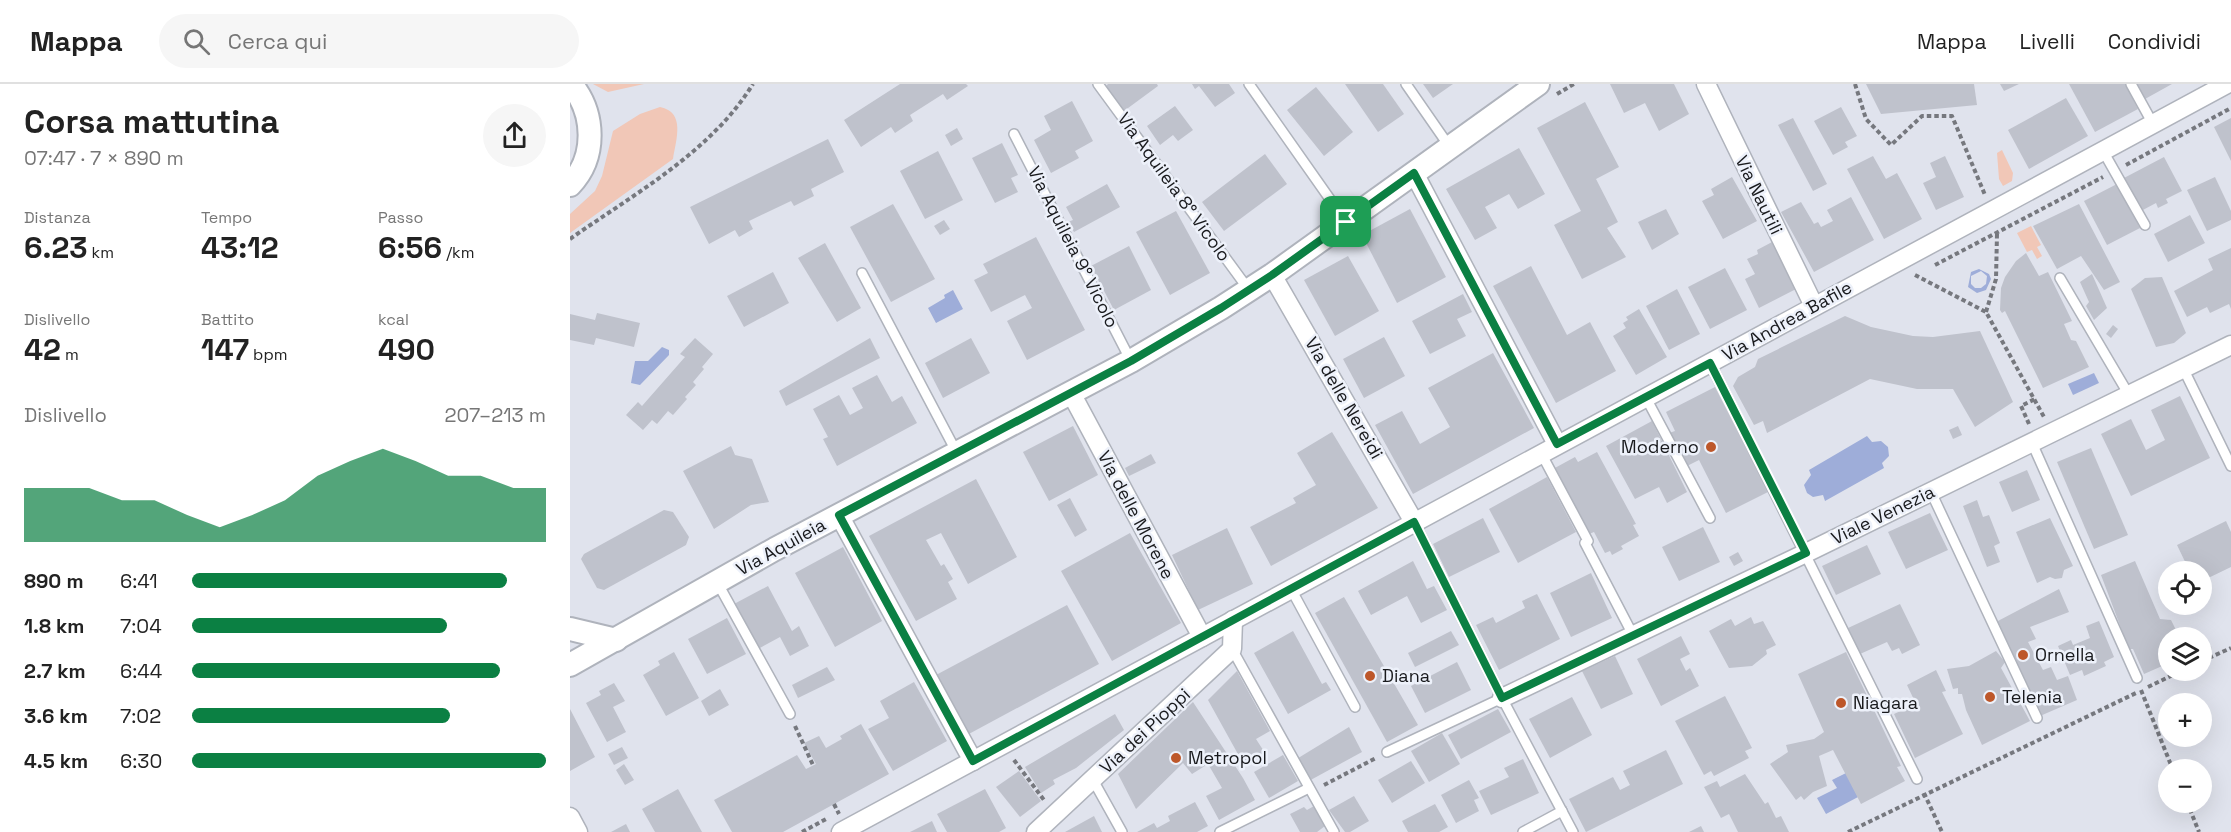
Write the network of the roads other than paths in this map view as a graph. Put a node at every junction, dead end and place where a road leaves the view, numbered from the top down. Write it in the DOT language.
graph roads {
  1 [pos="571,84"];
  2 [pos="1098,84"];
  3 [pos="1249,84"];
  4 [pos="1406,84"];
  5 [pos="1538,84"];
  6 [pos="1706,84"];
  7 [pos="2131,84"];
  8 [pos="2227,84"];
  9 [pos="2152,124"];
  10 [pos="1014,134"];
  11 [pos="1450,147"];
  12 [pos="2103,151"];
  13 [pos="1414,173"];
  14 [pos="570,185"];
  15 [pos="1346,222"];
  16 [pos="2145,225"];
  17 [pos="862,273"];
  18 [pos="1272,275"];
  19 [pos="2060,278"];
  20 [pos="1248,290"];
  21 [pos="1814,306"];
  22 [pos="2231,345"];
  23 [pos="1131,361"];
  24 [pos="1710,363"];
  25 [pos="2183,368"];
  26 [pos="1071,393"];
  27 [pos="2129,395"];
  28 [pos="1646,396"];
  29 [pos="2034,442"];
  30 [pos="1549,448"];
  31 [pos="957,453"];
  32 [pos="2231,466"];
  33 [pos="1931,492"];
  34 [pos="839,515"];
  35 [pos="1710,518"];
  36 [pos="1414,522"];
  37 [pos="1806,553"];
  38 [pos="717,582"];
  39 [pos="1290,589"];
  40 [pos="1233,620"];
  41 [pos="570,629"];
  42 [pos="1633,634"];
  43 [pos="1203,637"];
  44 [pos="616,640"];
  45 [pos="1232,649"];
  46 [pos="570,665"];
  47 [pos="2136,678"];
  48 [pos="1502,698"];
  49 [pos="1355,707"];
  50 [pos="790,714"];
  51 [pos="2037,718"];
  52 [pos="1387,752"];
  53 [pos="973,761"];
  54 [pos="1917,779"];
  55 [pos="1093,780"];
  56 [pos="1310,790"];
  57 [pos="1562,811"];
  58 [pos="570,817"];
  59 [pos="578,832"];
  60 [pos="841,832"];
  61 [pos="1036,832"];
  62 [pos="1122,832"];
  63 [pos="1220,832"];
  64 [pos="1334,832"];
  65 [pos="1524,832"];
  66 [pos="1573,832"];
  1 -- 14 [label="street"];
  2 -- 20 [label="lane, Via Aquileia 8° Vicolo"];
  3 -- 15 [label="lane"];
  4 -- 11 [label="lane"];
  5 -- 11 [label="street, Via Aquileia"];
  6 -- 21 [label="street, Via Nautili"];
  7 -- 9 [label="lane"];
  8 -- 9 [label="street, Via Andrea Bafile"];
  9 -- 12 [label="street, Via Andrea Bafile"];
  10 -- 23 [label="lane, Via Aquileia 9° Vicolo"];
  11 -- 13 [label="street, Via Aquileia"];
  12 -- 16 [label="lane"];
  12 -- 21 [label="street, Via Andrea Bafile"];
  13 -- 15 [label="street, Via Aquileia"];
  13 -- 30 [label="street"];
  15 -- 18 [label="street, Via Aquileia"];
  17 -- 31 [label="lane"];
  18 -- 20 [label="street, Via Aquileia"];
  18 -- 36 [label="street, Via delle Nereidi"];
  19 -- 27 [label="lane"];
  20 -- 23 [label="street, Via Aquileia"];
  21 -- 24 [label="street, Via Andrea Bafile"];
  22 -- 25 [label="street, Viale Venezia"];
  23 -- 26 [label="street, Via Aquileia"];
  24 -- 28 [label="street, Via Andrea Bafile"];
  24 -- 37 [label="lane"];
  25 -- 27 [label="street, Viale Venezia"];
  25 -- 32 [label="lane"];
  26 -- 31 [label="street, Via Aquileia"];
  26 -- 43 [label="street, Via delle Morene"];
  27 -- 29 [label="street, Viale Venezia"];
  28 -- 30 [label="street, Via Andrea Bafile"];
  28 -- 35 [label="lane"];
  29 -- 33 [label="street, Viale Venezia"];
  29 -- 47 [label="lane"];
  30 -- 36 [label="street, Via Andrea Bafile"];
  30 -- 42 [label="lane"];
  31 -- 34 [label="street, Via Aquileia"];
  33 -- 37 [label="street, Viale Venezia"];
  33 -- 51 [label="lane"];
  34 -- 38 [label="street, Via Aquileia"];
  34 -- 53 [label="street"];
  36 -- 39 [label="street, Via Andrea Bafile"];
  36 -- 48 [label="lane"];
  37 -- 42 [label="street, Viale Venezia"];
  37 -- 54 [label="lane"];
  38 -- 44 [label="street, Via Aquileia"];
  38 -- 50 [label="lane"];
  39 -- 40 [label="street, Via Andrea Bafile"];
  39 -- 49 [label="lane"];
  40 -- 43 [label="street, Via Andrea Bafile"];
  40 -- 45 [label="street"];
  41 -- 44 [label="street"];
  42 -- 48 [label="street, Viale Venezia"];
  43 -- 53 [label="street, Via Andrea Bafile"];
  44 -- 46 [label="street, Via Aquileia"];
  45 -- 55 [label="street, Via dei Pioppi"];
  45 -- 56 [label="lane"];
  48 -- 52 [label="lane"];
  48 -- 57 [label="lane"];
  53 -- 60 [label="street, Via Andrea Bafile"];
  55 -- 61 [label="street, Via dei Pioppi"];
  55 -- 62 [label="lane"];
  56 -- 63 [label="lane"];
  56 -- 64 [label="lane"];
  57 -- 65 [label="lane"];
  57 -- 66 [label="lane"];
  58 -- 59 [label="street"];
}
